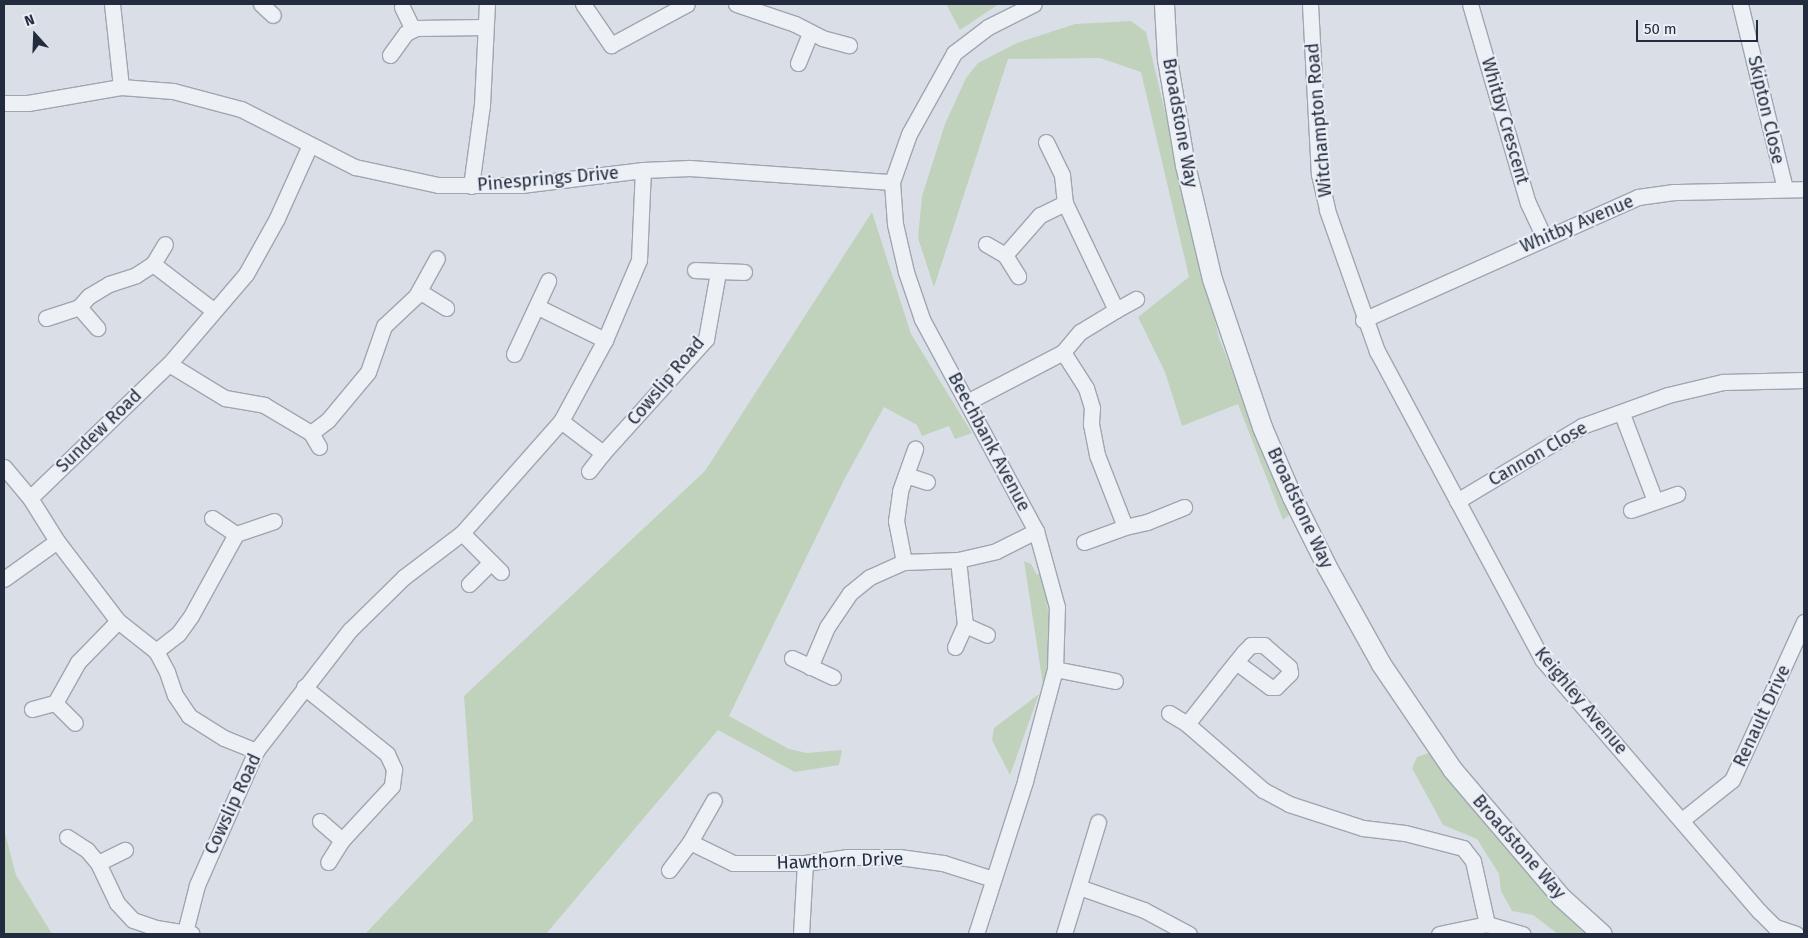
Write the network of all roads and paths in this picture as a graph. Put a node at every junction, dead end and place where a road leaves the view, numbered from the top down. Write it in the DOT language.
graph roads {
  1 [pos="112,4"];
  2 [pos="261,4"];
  3 [pos="487,4"];
  4 [pos="583,4"];
  5 [pos="687,4"];
  6 [pos="736,4"];
  7 [pos="1034,4"];
  8 [pos="1164,4"];
  9 [pos="1310,4"];
  10 [pos="1470,4"];
  11 [pos="1740,4"];
  12 [pos="402,7"];
  13 [pos="273,15"];
  14 [pos="485,27"];
  15 [pos="412,30"];
  16 [pos="810,34"];
  17 [pos="849,45"];
  18 [pos="390,56"];
  19 [pos="798,63"];
  20 [pos="121,87"];
  21 [pos="4,103"];
  22 [pos="1046,142"];
  23 [pos="310,145"];
  24 [pos="643,170"];
  25 [pos="892,182"];
  26 [pos="471,186"];
  27 [pos="1784,188"];
  28 [pos="1804,189"];
  29 [pos="1065,203"];
  30 [pos="1544,237"];
  31 [pos="165,244"];
  32 [pos="986,244"];
  33 [pos="1005,255"];
  34 [pos="437,258"];
  35 [pos="153,264"];
  36 [pos="695,270"];
  37 [pos="718,272"];
  38 [pos="744,272"];
  39 [pos="1018,276"];
  40 [pos="548,281"];
  41 [pos="419,290"];
  42 [pos="1136,299"];
  43 [pos="79,307"];
  44 [pos="538,307"];
  45 [pos="446,308"];
  46 [pos="213,310"];
  47 [pos="1116,310"];
  48 [pos="46,318"];
  49 [pos="1363,320"];
  50 [pos="97,328"];
  51 [pos="605,340"];
  52 [pos="1064,352"];
  53 [pos="514,354"];
  54 [pos="169,364"];
  55 [pos="1804,380"];
  56 [pos="969,401"];
  57 [pos="1622,414"];
  58 [pos="561,421"];
  59 [pos="311,433"];
  60 [pos="319,447"];
  61 [pos="915,449"];
  62 [pos="604,453"];
  63 [pos="4,467"];
  64 [pos="589,471"];
  65 [pos="906,474"];
  66 [pos="926,482"];
  67 [pos="1677,494"];
  68 [pos="30,498"];
  69 [pos="1457,501"];
  70 [pos="1655,501"];
  71 [pos="1184,506"];
  72 [pos="1631,510"];
  73 [pos="212,518"];
  74 [pos="274,521"];
  75 [pos="1125,527"];
  76 [pos="1036,531"];
  77 [pos="462,533"];
  78 [pos="236,534"];
  79 [pos="56,541"];
  80 [pos="1084,542"];
  81 [pos="958,560"];
  82 [pos="904,562"];
  83 [pos="4,579"];
  84 [pos="469,584"];
  85 [pos="118,621"];
  86 [pos="1804,622"];
  87 [pos="966,625"];
  88 [pos="987,635"];
  89 [pos="956,646"];
  90 [pos="156,652"];
  91 [pos="792,658"];
  92 [pos="1236,662"];
  93 [pos="810,667"];
  94 [pos="1055,669"];
  95 [pos="833,677"];
  96 [pos="1115,680"];
  97 [pos="304,688"];
  98 [pos="55,703"];
  99 [pos="32,709"];
  100 [pos="1169,713"];
  101 [pos="75,723"];
  102 [pos="1187,724"];
  103 [pos="256,751"];
  104 [pos="714,800"];
  105 [pos="1682,820"];
  106 [pos="320,821"];
  107 [pos="1098,822"];
  108 [pos="67,837"];
  109 [pos="342,840"];
  110 [pos="690,842"];
  111 [pos="125,850"];
  112 [pos="328,862"];
  113 [pos="805,863"];
  114 [pos="98,864"];
  115 [pos="669,870"];
  116 [pos="993,879"];
  117 [pos="1079,887"];
  118 [pos="1487,924"];
  119 [pos="188,933"];
  120 [pos="801,934"];
  121 [pos="976,934"];
  122 [pos="1064,934"];
  123 [pos="1189,934"];
  124 [pos="1439,934"];
  125 [pos="1523,934"];
  126 [pos="1602,934"];
  127 [pos="1796,934"];
  1 -- 20 [label="street"];
  2 -- 13 [label="street"];
  3 -- 14 [label="street"];
  4 -- 5 [label="street"];
  6 -- 16 [label="street"];
  7 -- 25 [label="street, Beechbank Avenue"];
  8 -- 126 [label="street, Broadstone Way"];
  9 -- 49 [label="street, Witchampton Road"];
  10 -- 30 [label="street, Whitby Crescent"];
  11 -- 27 [label="street, Skipton Close"];
  12 -- 15 [label="street"];
  14 -- 15 [label="street"];
  14 -- 26 [label="street"];
  15 -- 18 [label="street"];
  16 -- 17 [label="street"];
  16 -- 19 [label="street"];
  20 -- 21 [label="street, Pinesprings Drive"];
  20 -- 23 [label="street, Pinesprings Drive"];
  22 -- 29 [label="street"];
  23 -- 26 [label="street, Pinesprings Drive"];
  23 -- 46 [label="street, Sundew Road"];
  24 -- 25 [label="street, Pinesprings Drive"];
  24 -- 26 [label="street, Pinesprings Drive"];
  24 -- 51 [label="street, Cowslip Road"];
  25 -- 56 [label="street, Beechbank Avenue"];
  27 -- 28 [label="street, Whitby Avenue"];
  27 -- 30 [label="street, Whitby Avenue"];
  29 -- 33 [label="street"];
  29 -- 47 [label="street"];
  30 -- 49 [label="street, Whitby Avenue"];
  31 -- 35 [label="street"];
  32 -- 33 [label="street"];
  33 -- 39 [label="street"];
  34 -- 41 [label="street"];
  35 -- 43 [label="street"];
  35 -- 46 [label="street"];
  36 -- 37 [label="street"];
  37 -- 38 [label="street"];
  37 -- 62 [label="street, Cowslip Road"];
  40 -- 44 [label="street"];
  41 -- 45 [label="street"];
  41 -- 59 [label="street"];
  42 -- 47 [label="street"];
  43 -- 48 [label="street"];
  43 -- 50 [label="street"];
  44 -- 51 [label="street"];
  44 -- 53 [label="street"];
  46 -- 54 [label="street, Sundew Road"];
  47 -- 52 [label="street"];
  49 -- 69 [label="street, Keighley Avenue"];
  51 -- 58 [label="street, Cowslip Road"];
  52 -- 56 [label="street"];
  52 -- 75 [label="street"];
  54 -- 59 [label="street"];
  54 -- 68 [label="street, Sundew Road"];
  55 -- 57 [label="street, Cannon Close"];
  56 -- 76 [label="street, Beechbank Avenue"];
  57 -- 69 [label="street, Cannon Close"];
  57 -- 70 [label="street"];
  58 -- 62 [label="street"];
  58 -- 77 [label="street, Cowslip Road"];
  59 -- 60 [label="street"];
  61 -- 65 [label="street"];
  62 -- 64 [label="street, Cowslip Road"];
  63 -- 68 [label="street"];
  65 -- 66 [label="street"];
  65 -- 82 [label="street"];
  67 -- 70 [label="street"];
  68 -- 79 [label="street"];
  69 -- 105 [label="street, Keighley Avenue"];
  70 -- 72 [label="street"];
  71 -- 75 [label="street"];
  73 -- 78 [label="street"];
  74 -- 78 [label="street"];
  75 -- 80 [label="street"];
  76 -- 81 [label="street"];
  76 -- 94 [label="street, Beechbank Avenue"];
  77 -- 84 [label="street"];
  77 -- 97 [label="street, Cowslip Road"];
  78 -- 90 [label="street"];
  79 -- 83 [label="street"];
  79 -- 85 [label="street"];
  81 -- 82 [label="street"];
  81 -- 87 [label="street"];
  82 -- 93 [label="street"];
  85 -- 90 [label="street"];
  85 -- 98 [label="street"];
  86 -- 105 [label="street, Renault Drive"];
  87 -- 88 [label="street"];
  87 -- 89 [label="street"];
  90 -- 103 [label="street"];
  91 -- 93 [label="street"];
  92 -- 102 [label="street"];
  93 -- 95 [label="street"];
  94 -- 96 [label="street"];
  94 -- 116 [label="street, Beechbank Avenue"];
  97 -- 103 [label="street, Cowslip Road"];
  97 -- 109 [label="street"];
  98 -- 99 [label="street"];
  98 -- 101 [label="street"];
  100 -- 102 [label="street"];
  102 -- 118 [label="street"];
  103 -- 119 [label="street, Cowslip Road"];
  104 -- 110 [label="street"];
  105 -- 127 [label="street, Keighley Avenue"];
  106 -- 109 [label="street"];
  107 -- 117 [label="street"];
  108 -- 114 [label="street, Cowslip Road"];
  109 -- 112 [label="street"];
  110 -- 113 [label="street, Hawthorn Drive"];
  110 -- 115 [label="street"];
  111 -- 114 [label="street"];
  113 -- 116 [label="street, Hawthorn Drive"];
  113 -- 120 [label="street"];
  114 -- 119 [label="street, Cowslip Road"];
  116 -- 121 [label="street, Beechbank Avenue"];
  117 -- 122 [label="street"];
  117 -- 123 [label="street"];
  118 -- 124 [label="street"];
  118 -- 125 [label="street"];
}
